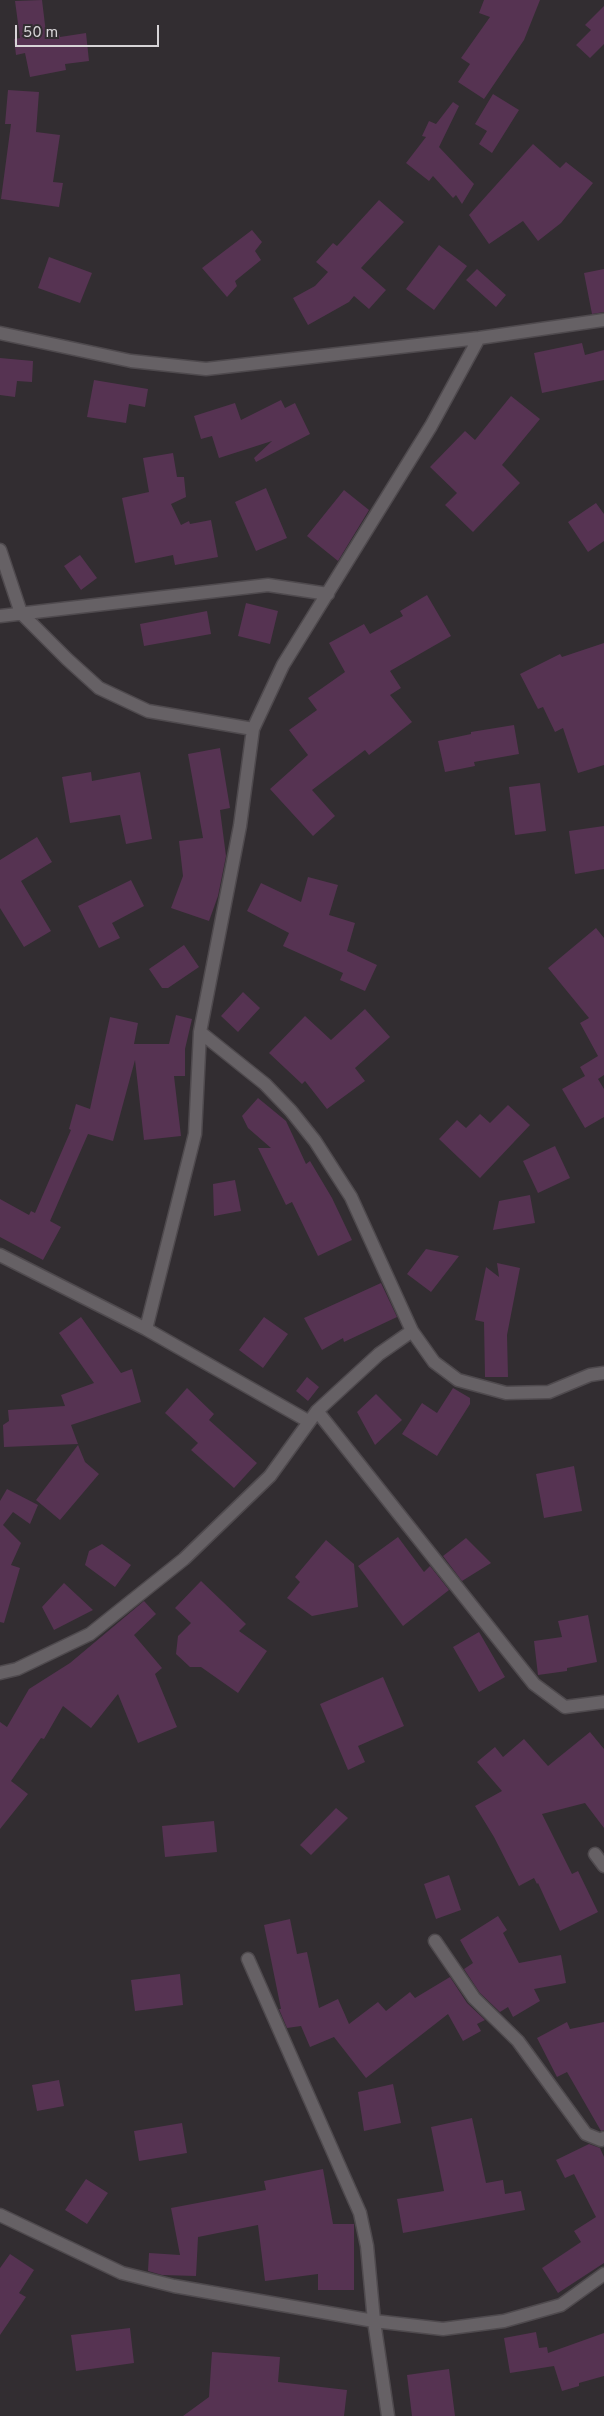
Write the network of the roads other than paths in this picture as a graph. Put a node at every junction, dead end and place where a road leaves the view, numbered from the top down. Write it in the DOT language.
graph roads {
  1 [pos="604,320"];
  2 [pos="0,333"];
  3 [pos="479,338"];
  4 [pos="0,550"];
  5 [pos="328,594"];
  6 [pos="20,613"];
  7 [pos="0,616"];
  8 [pos="253,729"];
  9 [pos="200,1032"];
  10 [pos="0,1255"];
  11 [pos="146,1329"];
  12 [pos="412,1331"];
  13 [pos="604,1374"];
  14 [pos="317,1411"];
  15 [pos="308,1421"];
  16 [pos="0,1673"];
  17 [pos="604,1702"];
  18 [pos="595,1854"];
  19 [pos="604,1866"];
  20 [pos="435,1941"];
  21 [pos="248,1959"];
  22 [pos="604,2138"];
  23 [pos="0,2215"];
  24 [pos="604,2274"];
  25 [pos="374,2321"];
  26 [pos="388,2416"];
  1 -- 3 [label="street"];
  2 -- 3 [label="street"];
  3 -- 5 [label="street"];
  4 -- 6 [label="street"];
  5 -- 6 [label="street"];
  5 -- 8 [label="street"];
  6 -- 7 [label="street"];
  6 -- 8 [label="street"];
  8 -- 9 [label="street"];
  9 -- 11 [label="street"];
  9 -- 12 [label="street"];
  10 -- 11 [label="street"];
  11 -- 15 [label="street"];
  12 -- 13 [label="street"];
  12 -- 14 [label="street"];
  14 -- 15 [label="street"];
  14 -- 17 [label="street"];
  15 -- 16 [label="street"];
  18 -- 19 [label="street"];
  20 -- 22 [label="street"];
  21 -- 25 [label="street"];
  23 -- 25 [label="street"];
  24 -- 25 [label="street"];
  25 -- 26 [label="street"];
}
